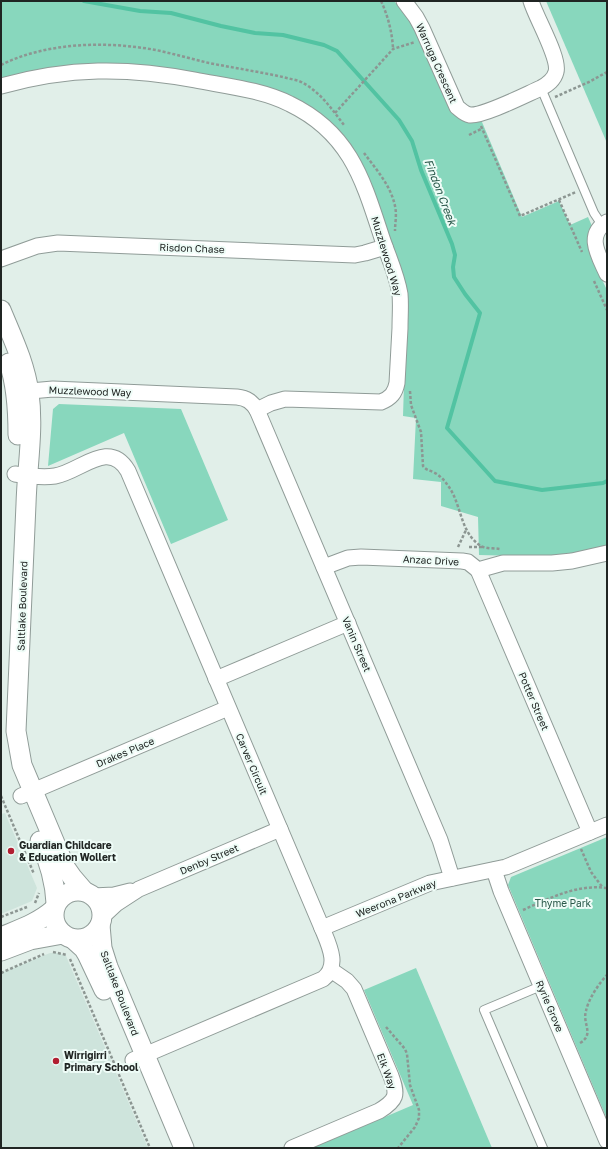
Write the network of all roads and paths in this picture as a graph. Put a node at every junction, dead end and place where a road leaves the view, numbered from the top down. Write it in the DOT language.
graph roads {
  1 [pos="381,1"];
  2 [pos="404,1"];
  3 [pos="531,1"];
  4 [pos="426,38"];
  5 [pos="393,48"];
  6 [pos="1,64"];
  7 [pos="1,86"];
  8 [pos="541,88"];
  9 [pos="334,113"];
  10 [pos="476,114"];
  11 [pos="347,130"];
  12 [pos="360,147"];
  13 [pos="584,189"];
  14 [pos="604,224"];
  15 [pos="390,242"];
  16 [pos="1,259"];
  17 [pos="607,274"];
  18 [pos="1,310"];
  19 [pos="1,343"];
  20 [pos="410,387"];
  21 [pos="22,392"];
  22 [pos="257,410"];
  23 [pos="21,475"];
  24 [pos="466,530"];
  25 [pos="457,547"];
  26 [pos="506,550"];
  27 [pos="607,553"];
  28 [pos="324,567"];
  29 [pos="478,570"];
  30 [pos="348,623"];
  31 [pos="216,679"];
  32 [pos="228,708"];
  33 [pos="27,794"];
  34 [pos="1,796"];
  35 [pos="607,825"];
  36 [pos="280,830"];
  37 [pos="583,835"];
  38 [pos="494,870"];
  39 [pos="452,878"];
  40 [pos="36,879"];
  41 [pos="603,888"];
  42 [pos="607,888"];
  43 [pos="40,889"];
  44 [pos="139,889"];
  45 [pos="89,893"];
  46 [pos="55,907"];
  47 [pos="511,915"];
  48 [pos="1,917"];
  49 [pos="101,921"];
  50 [pos="322,928"];
  51 [pos="37,930"];
  52 [pos="1,937"];
  53 [pos="68,937"];
  54 [pos="1,951"];
  55 [pos="331,970"];
  56 [pos="1,974"];
  57 [pos="607,975"];
  58 [pos="541,986"];
  59 [pos="568,1049"];
  60 [pos="139,1058"];
  61 [pos="607,1141"];
  62 [pos="607,1145"];
  63 [pos="150,1148"];
  64 [pos="170,1148"];
  65 [pos="184,1148"];
  66 [pos="292,1148"];
  67 [pos="543,1148"];
  68 [pos="600,1148"];
  1 -- 5 [label="path"];
  2 -- 4 [label="street, Warruga Crescent"];
  3 -- 8 [label="street"];
  4 -- 5 [label="path"];
  4 -- 10 [label="street, Warruga Crescent"];
  5 -- 9 [label="path"];
  6 -- 9 [label="path"];
  7 -- 15 [label="street, Muzzlewood Way"];
  8 -- 10 [label="street"];
  8 -- 13 [label="lane"];
  9 -- 11 [label="path"];
  10 -- 13 [label="path"];
  12 -- 15 [label="path"];
  13 -- 14 [label="lane"];
  14 -- 17 [label="street"];
  15 -- 16 [label="street, Risdon Chase"];
  15 -- 22 [label="street, Muzzlewood Way"];
  18 -- 21 [label="street, Saltlake Boulevard"];
  19 -- 21 [label="street, Saltlake Boulevard"];
  20 -- 24 [label="path"];
  21 -- 22 [label="street, Muzzlewood Way"];
  21 -- 23 [label="street, Saltlake Boulevard"];
  22 -- 28 [label="street, Vanin Street"];
  23 -- 31 [label="street, Carver Circuit"];
  23 -- 33 [label="street, Saltlake Boulevard"];
  24 -- 25 [label="path"];
  24 -- 26 [label="path"];
  27 -- 29 [label="street"];
  28 -- 29 [label="street, Anzac Drive"];
  28 -- 30 [label="street, Vanin Street"];
  29 -- 37 [label="street, Potter Street"];
  30 -- 31 [label="street"];
  30 -- 39 [label="street, Vanin Street"];
  31 -- 32 [label="street, Carver Circuit"];
  32 -- 33 [label="street, Drakes Place"];
  32 -- 36 [label="street, Carver Circuit"];
  33 -- 45 [label="street, Saltlake Boulevard"];
  33 -- 46 [label="street, Saltlake Boulevard"];
  34 -- 40 [label="path"];
  35 -- 37 [label="street, Weerona Parkway"];
  36 -- 44 [label="street, Denby Street"];
  36 -- 50 [label="street, Carver Circuit"];
  37 -- 38 [label="street, Weerona Parkway"];
  37 -- 41 [label="path"];
  38 -- 39 [label="street, Weerona Parkway"];
  38 -- 47 [label="street, Ryrie Grove"];
  39 -- 50 [label="street, Weerona Parkway"];
  41 -- 42 [label="path"];
  41 -- 47 [label="path"];
  43 -- 51 [label="path"];
  44 -- 45 [label="street, Denby Street"];
  44 -- 49 [label="street, Denby Street"];
  45 -- 46 [label="street"];
  45 -- 49 [label="street"];
  46 -- 51 [label="street"];
  46 -- 53 [label="street"];
  47 -- 58 [label="street, Ryrie Grove"];
  48 -- 51 [label="path"];
  49 -- 53 [label="street"];
  49 -- 60 [label="street, Saltlake Boulevard"];
  50 -- 55 [label="street, Carver Circuit"];
  51 -- 52 [label="street"];
  51 -- 53 [label="street"];
  51 -- 54 [label="street"];
  51 -- 56 [label="path"];
  51 -- 63 [label="path"];
  53 -- 60 [label="street, Saltlake Boulevard"];
  55 -- 60 [label="street"];
  55 -- 66 [label="street, Elk Way"];
  57 -- 59 [label="path"];
  58 -- 59 [label="street, Ryrie Grove"];
  58 -- 67 [label="lane"];
  59 -- 61 [label="street, Ryrie Grove"];
  60 -- 64 [label="street, Saltlake Boulevard"];
  60 -- 65 [label="street, Saltlake Boulevard"];
  62 -- 68 [label="lane"];
}
